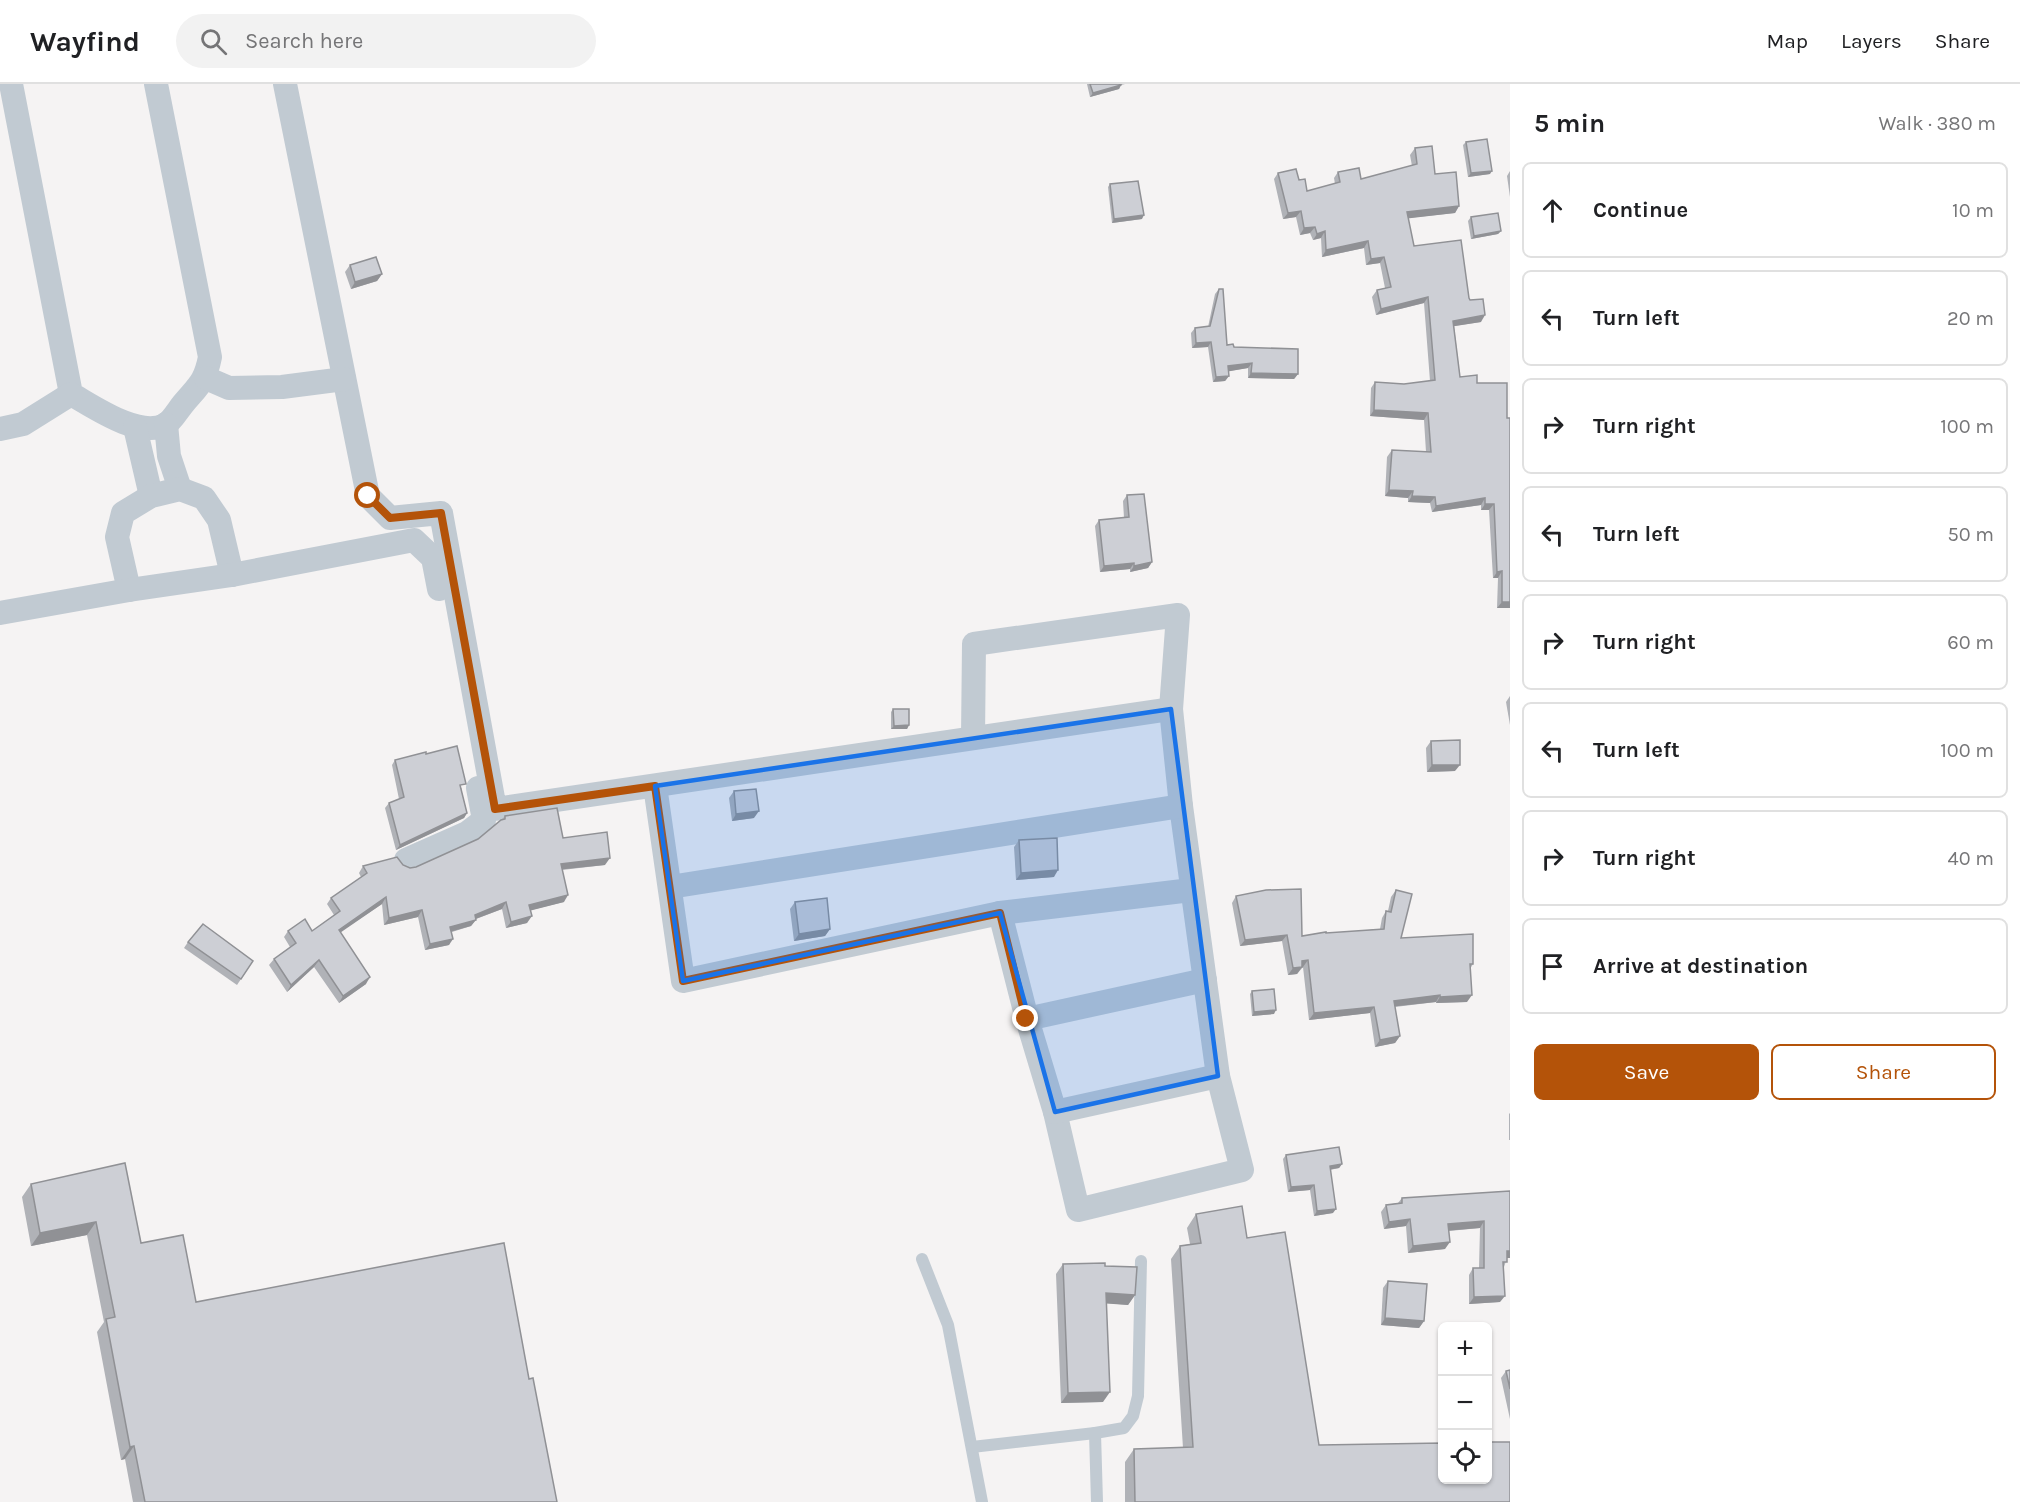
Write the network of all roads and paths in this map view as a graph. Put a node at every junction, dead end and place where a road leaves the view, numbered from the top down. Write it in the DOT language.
graph roads {
  1 [pos="11,84"];
  2 [pos="156,84"];
  3 [pos="285,84"];
  4 [pos="206,378"];
  5 [pos="344,379"];
  6 [pos="70,394"];
  7 [pos="166,424"];
  8 [pos="135,427"];
  9 [pos="0,429"];
  10 [pos="180,489"];
  11 [pos="151,496"];
  12 [pos="232,576"];
  13 [pos="129,590"];
  14 [pos="0,613"];
  15 [pos="1171,709"];
  16 [pos="973,737"];
  17 [pos="655,786"];
  18 [pos="1181,807"];
  19 [pos="406,860"];
  20 [pos="670,887"];
  21 [pos="1191,890"];
  22 [pos="1000,913"];
  23 [pos="1205,980"];
  24 [pos="1026,1019"];
  25 [pos="1218,1076"];
  26 [pos="1055,1112"];
  27 [pos="922,1259"];
  28 [pos="1141,1261"];
  29 [pos="1095,1433"];
  30 [pos="972,1447"];
  31 [pos="982,1502"];
  32 [pos="1097,1502"];
  1 -- 6 [label="street"];
  2 -- 4 [label="street"];
  3 -- 5 [label="street"];
  4 -- 5 [label="street"];
  4 -- 7 [label="street"];
  5 -- 17 [label="street"];
  6 -- 8 [label="street"];
  6 -- 9 [label="street"];
  7 -- 8 [label="street"];
  7 -- 10 [label="street"];
  8 -- 11 [label="street"];
  10 -- 11 [label="street"];
  10 -- 12 [label="street"];
  11 -- 13 [label="street"];
  12 -- 13 [label="street"];
  12 -- 19 [label="street"];
  13 -- 14 [label="street"];
  15 -- 16 [label="street"];
  15 -- 16 [label="street"];
  15 -- 18 [label="street"];
  16 -- 17 [label="street"];
  17 -- 20 [label="street"];
  18 -- 20 [label="street"];
  18 -- 21 [label="street"];
  20 -- 22 [label="street"];
  21 -- 22 [label="street"];
  21 -- 23 [label="street"];
  22 -- 24 [label="street"];
  23 -- 24 [label="street"];
  23 -- 25 [label="street"];
  24 -- 26 [label="street"];
  25 -- 26 [label="street"];
  25 -- 26 [label="street"];
  27 -- 30 [label="lane"];
  28 -- 29 [label="lane"];
  29 -- 30 [label="lane"];
  29 -- 32 [label="lane"];
  30 -- 31 [label="lane"];
}
